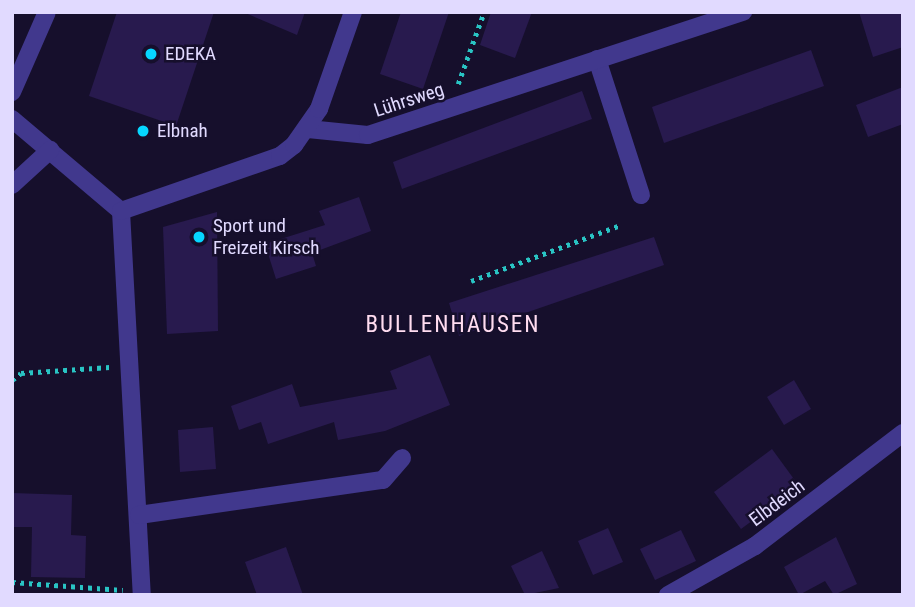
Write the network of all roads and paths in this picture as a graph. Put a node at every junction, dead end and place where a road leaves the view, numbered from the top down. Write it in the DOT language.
graph roads {
  1 [pos="47,12"];
  2 [pos="352,12"];
  3 [pos="484,12"];
  4 [pos="743,12"];
  5 [pos="597,59"];
  6 [pos="12,92"];
  7 [pos="449,108"];
  8 [pos="12,119"];
  9 [pos="308,129"];
  10 [pos="50,150"];
  11 [pos="12,185"];
  12 [pos="641,195"];
  13 [pos="121,211"];
  14 [pos="621,225"];
  15 [pos="471,281"];
  16 [pos="134,365"];
  17 [pos="12,380"];
  18 [pos="903,433"];
  19 [pos="402,458"];
  20 [pos="139,515"];
  21 [pos="12,582"];
  22 [pos="142,593"];
  23 [pos="668,595"];
  1 -- 6 [label="street"];
  2 -- 9 [label="street"];
  3 -- 7 [label="path"];
  4 -- 5 [label="street, Lührsweg"];
  5 -- 7 [label="street, Lührsweg"];
  5 -- 12 [label="street"];
  7 -- 9 [label="street, Lührsweg"];
  8 -- 10 [label="street"];
  9 -- 13 [label="street"];
  10 -- 11 [label="street"];
  10 -- 13 [label="street"];
  13 -- 16 [label="street"];
  14 -- 15 [label="path"];
  16 -- 17 [label="path"];
  16 -- 20 [label="street"];
  18 -- 23 [label="street, Elbdeich"];
  19 -- 20 [label="street"];
  20 -- 22 [label="street"];
  21 -- 22 [label="path"];
}
